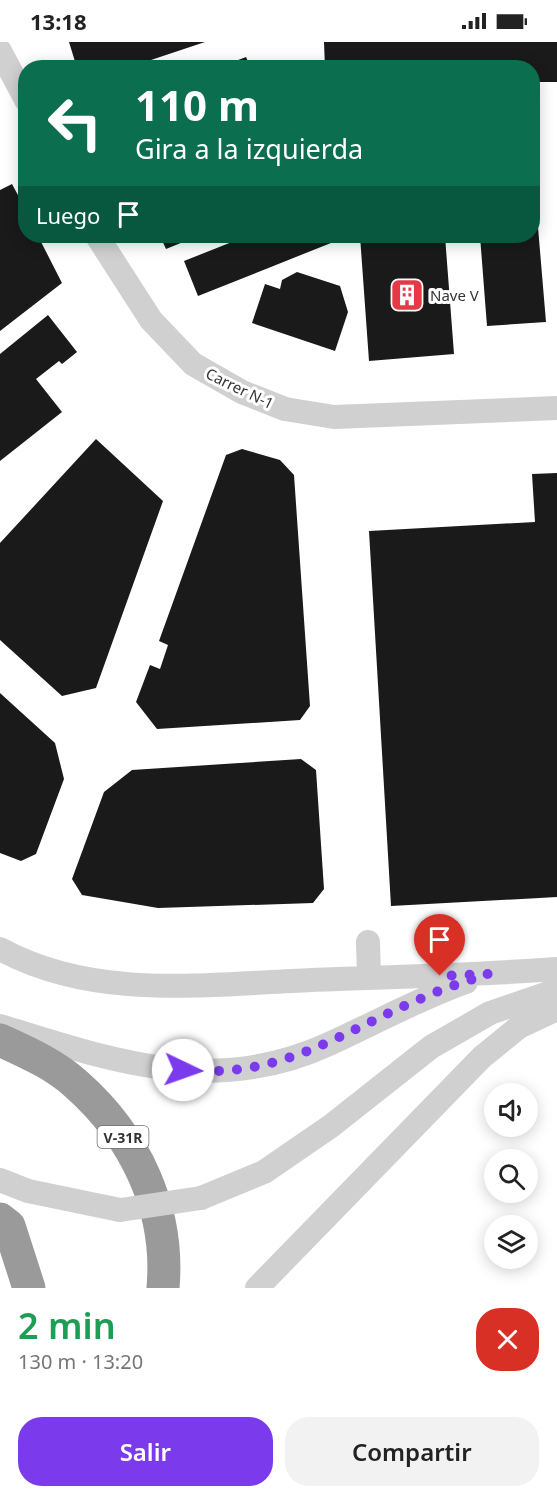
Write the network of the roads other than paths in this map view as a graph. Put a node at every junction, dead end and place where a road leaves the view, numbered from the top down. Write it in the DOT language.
graph roads {
  1 [pos="0,51"];
  2 [pos="18,85"];
  3 [pos="102,243"];
  4 [pos="557,408"];
  5 [pos="368,942"];
  6 [pos="0,949"];
  7 [pos="557,969"];
  8 [pos="488,974"];
  9 [pos="369,978"];
  10 [pos="557,990"];
  11 [pos="557,1009"];
  12 [pos="0,1026"];
  13 [pos="0,1040"];
  14 [pos="0,1180"];
  15 [pos="0,1219"];
  16 [pos="29,1288"];
  17 [pos="163,1288"];
  18 [pos="257,1288"];
  1 -- 2 [label="street"];
  3 -- 4 [label="street, Carrer N-1"];
  5 -- 9 [label="street"];
  6 -- 9 [label="street"];
  7 -- 8 [label="street"];
  8 -- 9 [label="street"];
  8 -- 12 [label="street"];
  10 -- 14 [label="street, bridge"];
  11 -- 18 [label="street"];
  13 -- 17 [label="highway, V-31R"];
  15 -- 16 [label="highway"];
}
